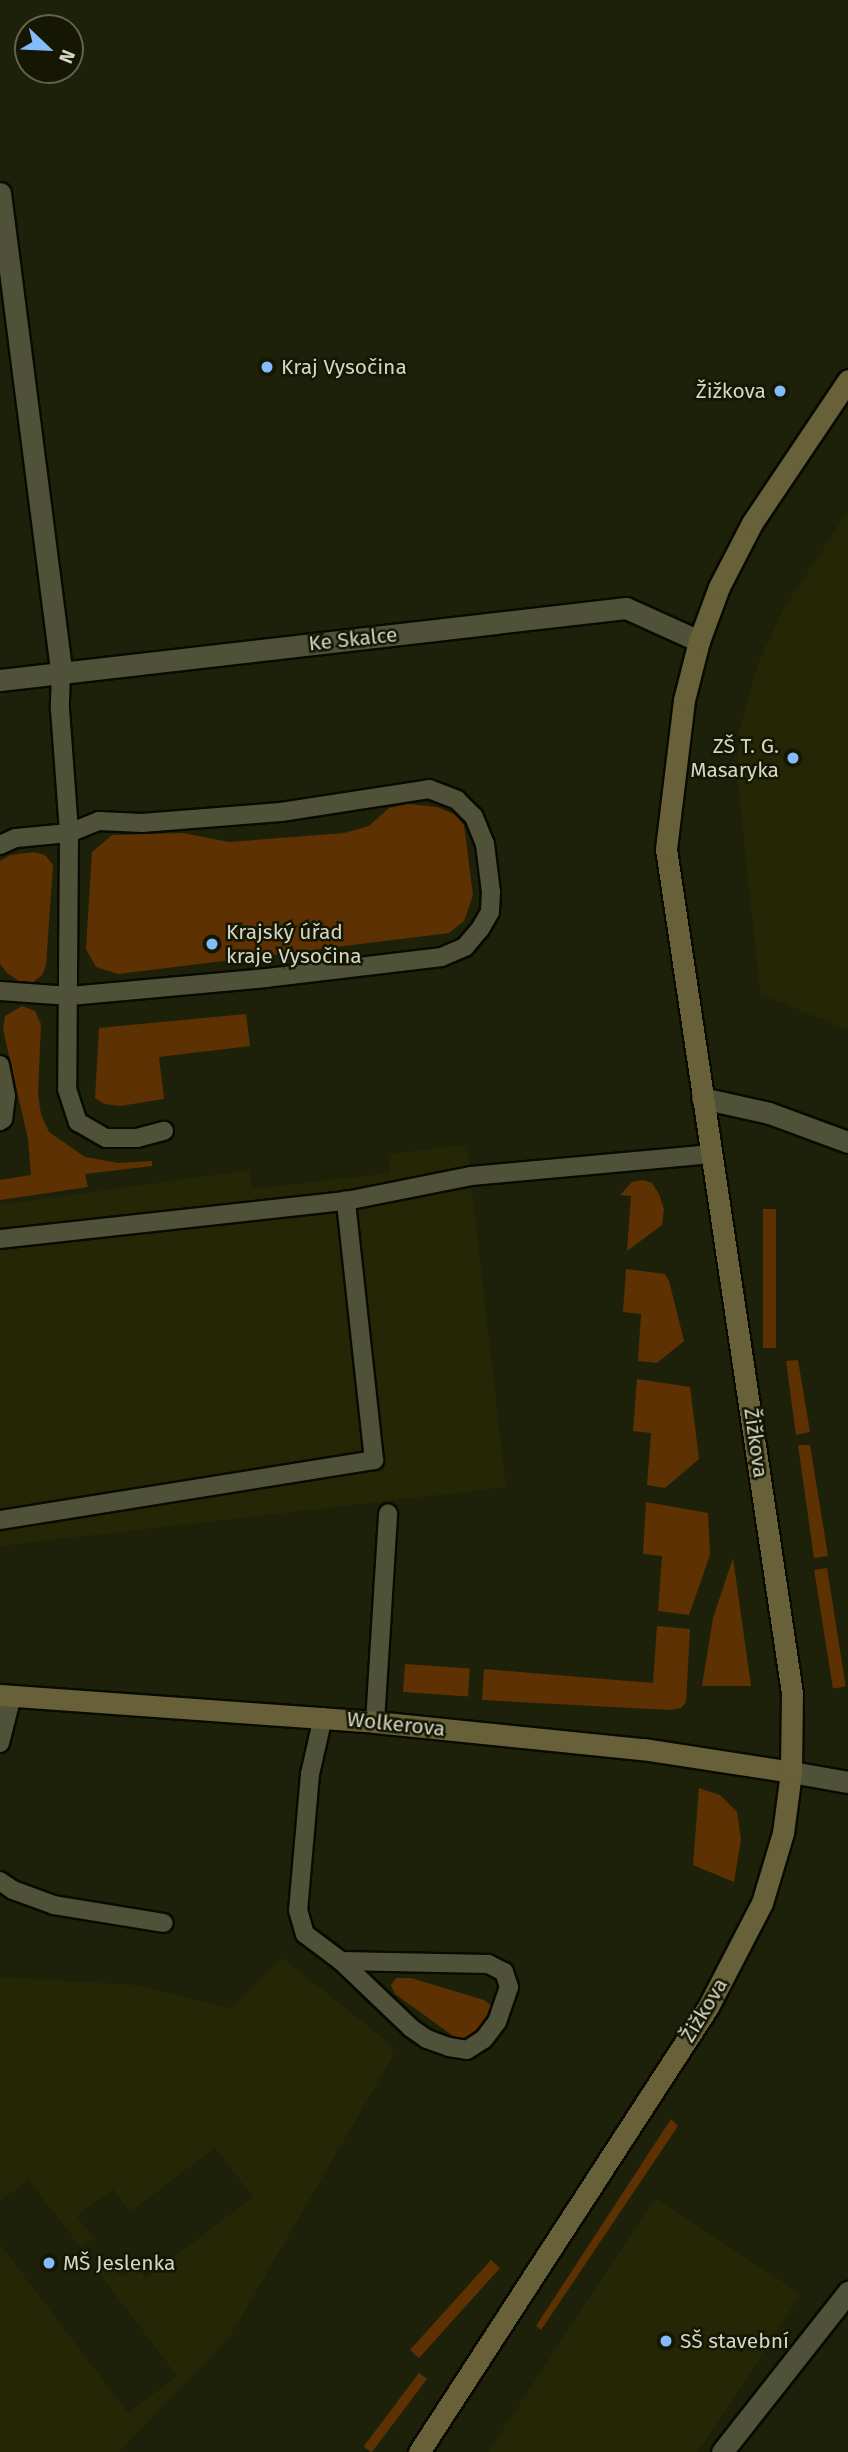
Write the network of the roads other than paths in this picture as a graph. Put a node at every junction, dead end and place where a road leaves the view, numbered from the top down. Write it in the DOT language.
graph roads {
  1 [pos="0,193"];
  2 [pos="848,380"];
  3 [pos="699,642"];
  4 [pos="61,672"];
  5 [pos="0,680"];
  6 [pos="69,833"];
  7 [pos="0,845"];
  8 [pos="0,991"];
  9 [pos="70,996"];
  10 [pos="0,1065"];
  11 [pos="702,1098"];
  12 [pos="0,1121"];
  13 [pos="164,1131"];
  14 [pos="848,1142"];
  15 [pos="712,1154"];
  16 [pos="346,1201"];
  17 [pos="0,1239"];
  18 [pos="388,1513"];
  19 [pos="0,1520"];
  20 [pos="6,1696"];
  21 [pos="323,1717"];
  22 [pos="375,1722"];
  23 [pos="0,1743"];
  24 [pos="791,1772"];
  25 [pos="848,1782"];
  26 [pos="0,1881"];
  27 [pos="164,1923"];
  28 [pos="341,1961"];
  29 [pos="848,2292"];
  30 [pos="419,2452"];
  31 [pos="722,2452"];
  1 -- 4 [label="street"];
  2 -- 3 [label="main road, Žižkova"];
  3 -- 4 [label="street, Ke Skalce"];
  3 -- 11 [label="main road, Žižkova"];
  4 -- 5 [label="street, Ke Skalce"];
  4 -- 6 [label="lane"];
  6 -- 7 [label="lane"];
  6 -- 9 [label="lane"];
  6 -- 9 [label="lane"];
  8 -- 9 [label="lane"];
  9 -- 13 [label="lane"];
  10 -- 12 [label="lane"];
  11 -- 14 [label="street"];
  11 -- 15 [label="main road, Žižkova"];
  15 -- 16 [label="lane"];
  15 -- 24 [label="main road, Žižkova"];
  16 -- 17 [label="lane"];
  16 -- 19 [label="lane"];
  18 -- 22 [label="lane"];
  20 -- 21 [label="main road, Wolkerova"];
  20 -- 23 [label="lane"];
  21 -- 22 [label="main road, Wolkerova"];
  21 -- 28 [label="lane"];
  22 -- 24 [label="main road, Wolkerova"];
  24 -- 25 [label="street"];
  24 -- 30 [label="main road, Žižkova"];
  26 -- 27 [label="lane"];
  28 -- 28 [label="lane"];
  29 -- 31 [label="street"];
}
